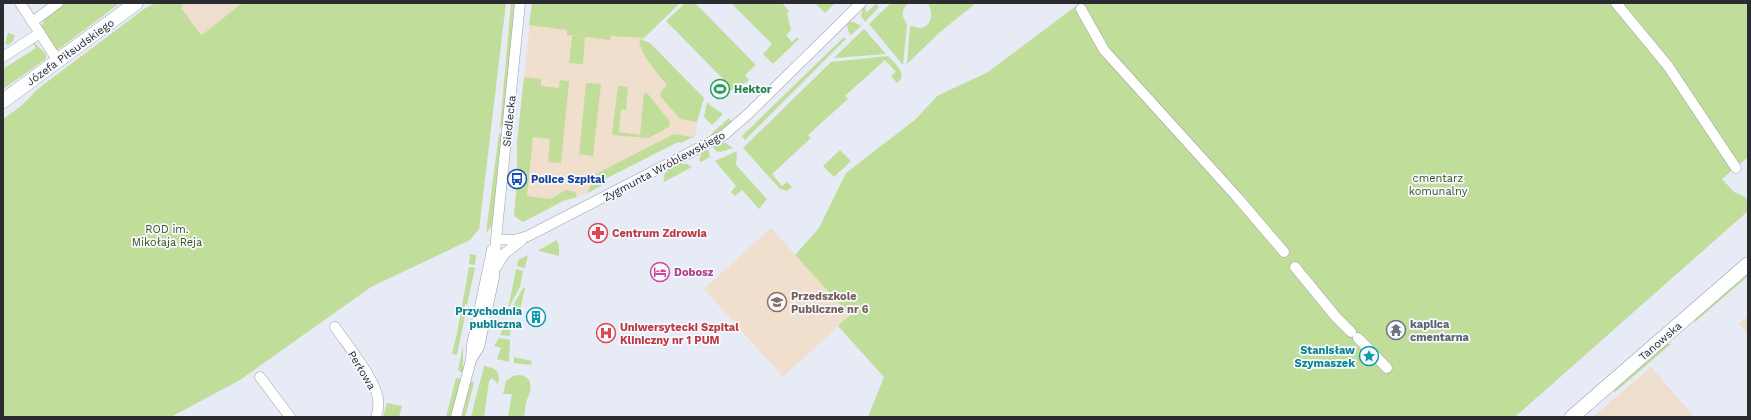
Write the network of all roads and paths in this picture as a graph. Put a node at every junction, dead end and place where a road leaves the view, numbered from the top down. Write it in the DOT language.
graph roads {
  1 [pos="20,3"];
  2 [pos="58,3"];
  3 [pos="136,3"];
  4 [pos="520,3"];
  5 [pos="861,3"];
  6 [pos="1616,3"];
  7 [pos="1081,9"];
  8 [pos="32,22"];
  9 [pos="40,33"];
  10 [pos="3,57"];
  11 [pos="58,62"];
  12 [pos="3,101"];
  13 [pos="1736,168"];
  14 [pos="528,236"];
  15 [pos="496,239"];
  16 [pos="1284,252"];
  17 [pos="1748,264"];
  18 [pos="1295,266"];
  19 [pos="496,271"];
  20 [pos="335,326"];
  21 [pos="471,360"];
  22 [pos="1387,368"];
  23 [pos="260,377"];
  24 [pos="290,417"];
  25 [pos="376,417"];
  26 [pos="456,417"];
  27 [pos="1572,417"];
  1 -- 8 [label="street"];
  2 -- 8 [label="street"];
  3 -- 11 [label="main road, Józefa Piłsudskiego"];
  4 -- 15 [label="street, Siedlecka"];
  5 -- 14 [label="street, Zygmunta Wróblewskiego"];
  6 -- 13 [label="street"];
  7 -- 16 [label="street"];
  8 -- 9 [label="street"];
  9 -- 10 [label="street"];
  9 -- 11 [label="street"];
  11 -- 12 [label="main road, Józefa Piłsudskiego"];
  14 -- 15 [label="street, Zygmunta Wróblewskiego"];
  14 -- 19 [label="street, Siedlecka"];
  15 -- 19 [label="street, Siedlecka"];
  15 -- 21 [label="street, Siedlecka"];
  17 -- 27 [label="main road, Tanowska"];
  18 -- 22 [label="street"];
  19 -- 21 [label="street, Siedlecka"];
  20 -- 25 [label="street, Perłowa"];
  21 -- 26 [label="street, Siedlecka"];
  23 -- 24 [label="street"];
}
